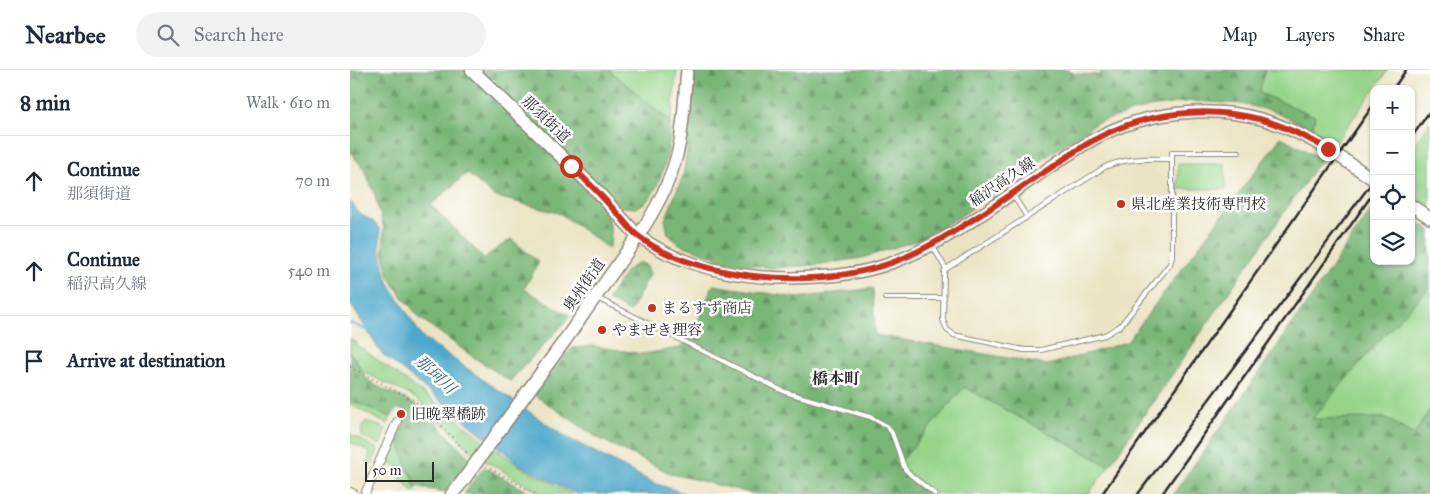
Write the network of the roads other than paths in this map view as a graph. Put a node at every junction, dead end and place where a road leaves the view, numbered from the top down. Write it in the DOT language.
graph roads {
  1 [pos="472,70"];
  2 [pos="687,70"];
  3 [pos="1239,152"];
  4 [pos="1172,159"];
  5 [pos="1370,177"];
  6 [pos="1012,193"];
  7 [pos="1415,208"];
  8 [pos="1027,217"];
  9 [pos="1430,218"];
  10 [pos="638,236"];
  11 [pos="931,244"];
  12 [pos="946,269"];
  13 [pos="596,297"];
  14 [pos="885,298"];
  15 [pos="944,298"];
  16 [pos="398,422"];
  17 [pos="350,492"];
  18 [pos="354,494"];
  19 [pos="365,494"];
  20 [pos="452,494"];
  21 [pos="935,494"];
  1 -- 10 [label="main road, 那須街道"];
  2 -- 10 [label="main road, 奥州街道"];
  3 -- 4 [label="lane"];
  4 -- 8 [label="lane"];
  4 -- 15 [label="lane"];
  5 -- 6 [label="main road, 稲沢高久線"];
  6 -- 8 [label="lane"];
  6 -- 11 [label="main road, 稲沢高久線"];
  7 -- 9 [label="main road"];
  8 -- 12 [label="lane"];
  10 -- 11 [label="main road, 稲沢高久線"];
  10 -- 13 [label="main road, 奥州街道"];
  11 -- 12 [label="lane"];
  12 -- 15 [label="lane"];
  13 -- 20 [label="main road, 奥州街道, bridge"];
  13 -- 21 [label="lane"];
  14 -- 15 [label="lane"];
  16 -- 19 [label="street"];
  17 -- 18 [label="street"];
}
